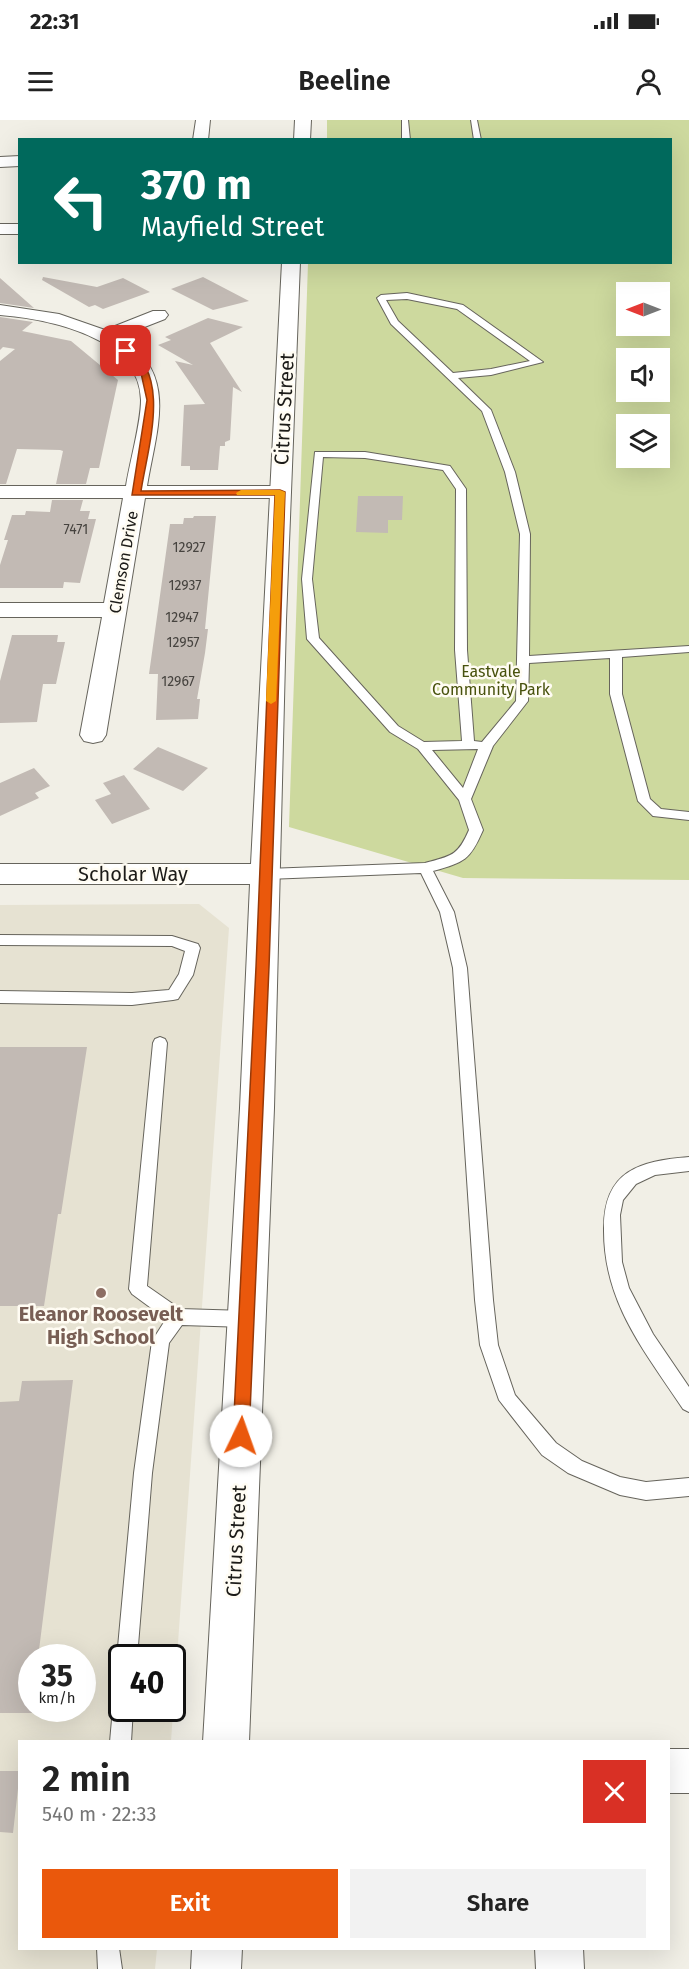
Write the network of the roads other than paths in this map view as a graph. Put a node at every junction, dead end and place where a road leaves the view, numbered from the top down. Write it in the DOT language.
graph roads {
  1 [pos="204,120"];
  2 [pos="303,120"];
  3 [pos="405,120"];
  4 [pos="474,120"];
  5 [pos="200,138"];
  6 [pos="302,138"];
  7 [pos="406,138"];
  8 [pos="478,138"];
  9 [pos="18,161"];
  10 [pos="0,162"];
  11 [pos="0,229"];
  12 [pos="18,229"];
  13 [pos="291,264"];
  14 [pos="0,310"];
  15 [pos="159,315"];
  16 [pos="106,336"];
  17 [pos="451,376"];
  18 [pos="0,492"];
  19 [pos="280,492"];
  20 [pos="135,493"];
  21 [pos="0,610"];
  22 [pos="115,610"];
  23 [pos="689,649"];
  24 [pos="616,652"];
  25 [pos="522,660"];
  26 [pos="93,735"];
  27 [pos="468,745"];
  28 [pos="487,745"];
  29 [pos="422,746"];
  30 [pos="465,799"];
  31 [pos="689,816"];
  32 [pos="425,868"];
  33 [pos="0,874"];
  34 [pos="267,874"];
  35 [pos="0,940"];
  36 [pos="0,997"];
  37 [pos="160,1043"];
  38 [pos="689,1164"];
  39 [pos="177,1317"];
  40 [pos="246,1318"];
  41 [pos="689,1402"];
  42 [pos="689,1487"];
  43 [pos="128,1644"];
  44 [pos="122,1722"];
  45 [pos="120,1740"];
  46 [pos="226,1740"];
  47 [pos="670,1771"];
  48 [pos="689,1771"];
  49 [pos="108,1950"];
  50 [pos="217,1950"];
  51 [pos="559,1950"];
  52 [pos="110,1969"];
  53 [pos="216,1969"];
  54 [pos="560,1969"];
  1 -- 5 [label="street"];
  2 -- 6 [label="street"];
  3 -- 7 [label="lane"];
  4 -- 8 [label="lane"];
  9 -- 10 [label="street"];
  11 -- 12 [label="street"];
  13 -- 19 [label="street, Citrus Street"];
  14 -- 16 [label="street, Clemson Drive"];
  15 -- 16 [label="street"];
  16 -- 20 [label="street, Clemson Drive"];
  17 -- 17 [label="lane"];
  17 -- 25 [label="lane"];
  18 -- 20 [label="street"];
  19 -- 20 [label="street"];
  19 -- 34 [label="street, Citrus Street"];
  20 -- 22 [label="street, Clemson Drive"];
  21 -- 22 [label="street"];
  22 -- 26 [label="street, Clemson Drive"];
  23 -- 24 [label="lane"];
  24 -- 25 [label="lane"];
  24 -- 31 [label="lane"];
  25 -- 28 [label="lane"];
  27 -- 28 [label="lane"];
  27 -- 29 [label="lane"];
  27 -- 29 [label="lane"];
  28 -- 30 [label="lane"];
  29 -- 30 [label="lane"];
  30 -- 32 [label="lane"];
  32 -- 34 [label="lane"];
  32 -- 42 [label="lane"];
  33 -- 34 [label="street, Scholar Way"];
  34 -- 40 [label="street, Citrus Street"];
  35 -- 36 [label="lane"];
  37 -- 39 [label="lane"];
  38 -- 41 [label="lane"];
  39 -- 40 [label="lane"];
  39 -- 43 [label="lane"];
  40 -- 46 [label="street, Citrus Street"];
  44 -- 45 [label="lane"];
  47 -- 48 [label="street"];
  49 -- 52 [label="lane"];
  50 -- 53 [label="street"];
  51 -- 54 [label="street"];
}
